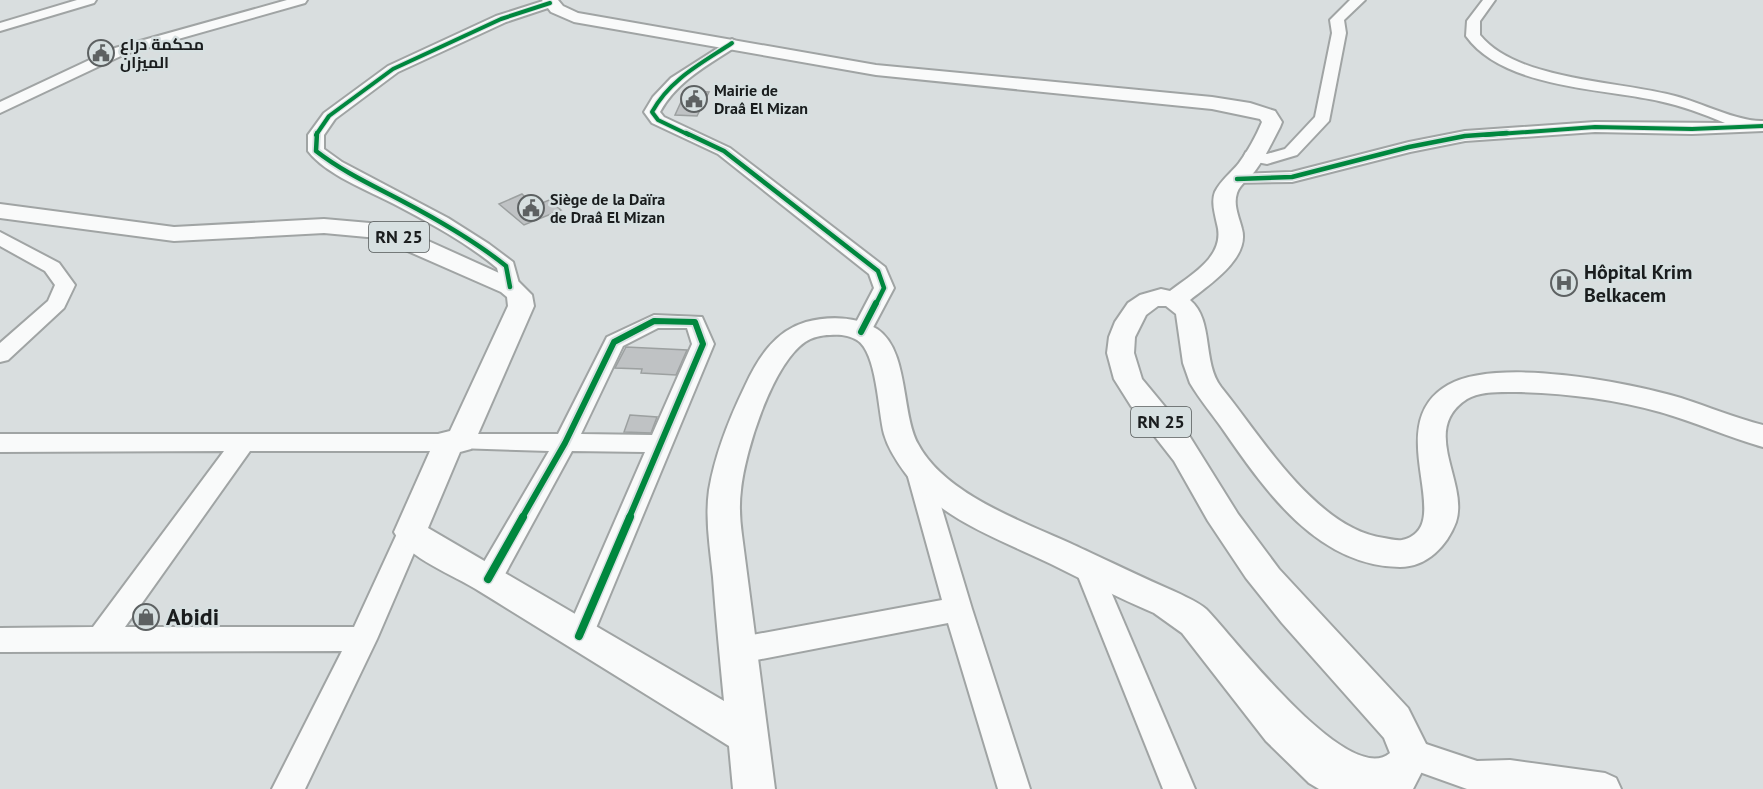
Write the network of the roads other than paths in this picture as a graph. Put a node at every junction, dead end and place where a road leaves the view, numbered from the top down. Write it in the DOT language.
graph roads {
  1 [pos="90,0"];
  2 [pos="301,0"];
  3 [pos="1359,0"];
  4 [pos="1489,0"];
  5 [pos="547,1"];
  6 [pos="0,27"];
  7 [pos="732,44"];
  8 [pos="0,108"];
  9 [pos="1755,126"];
  10 [pos="1763,134"];
  11 [pos="1252,156"];
  12 [pos="1237,179"];
  13 [pos="0,211"];
  14 [pos="0,238"];
  15 [pos="510,288"];
  16 [pos="1175,299"];
  17 [pos="861,332"];
  18 [pos="0,356"];
  19 [pos="1763,436"];
  20 [pos="455,441"];
  21 [pos="0,442"];
  22 [pos="565,442"];
  23 [pos="243,443"];
  24 [pos="662,444"];
  25 [pos="917,466"];
  26 [pos="410,532"];
  27 [pos="1087,567"];
  28 [pos="488,579"];
  29 [pos="958,609"];
  30 [pos="579,636"];
  31 [pos="363,639"];
  32 [pos="0,640"];
  33 [pos="100,640"];
  34 [pos="736,651"];
  35 [pos="748,736"];
  36 [pos="1411,754"];
  37 [pos="1487,783"];
  38 [pos="288,789"];
  39 [pos="754,789"];
  40 [pos="1014,789"];
  41 [pos="1179,789"];
  42 [pos="1605,789"];
  1 -- 6 [label="street"];
  2 -- 8 [label="street"];
  3 -- 11 [label="street"];
  4 -- 9 [label="street"];
  5 -- 7 [label="main road"];
  5 -- 15 [label="street"];
  7 -- 11 [label="main road"];
  7 -- 17 [label="street"];
  9 -- 10 [label="street"];
  9 -- 12 [label="street"];
  11 -- 12 [label="main road"];
  12 -- 16 [label="main road"];
  13 -- 15 [label="main road, RN 25"];
  14 -- 18 [label="street"];
  15 -- 20 [label="main road"];
  16 -- 19 [label="main road, RN 25"];
  16 -- 36 [label="main road, RN 25"];
  17 -- 25 [label="main road"];
  17 -- 34 [label="main road"];
  20 -- 22 [label="street"];
  20 -- 23 [label="street"];
  20 -- 26 [label="main road"];
  21 -- 23 [label="street"];
  22 -- 24 [label="street"];
  22 -- 24 [label="street"];
  22 -- 28 [label="street"];
  23 -- 33 [label="street"];
  24 -- 30 [label="street"];
  25 -- 27 [label="main road"];
  25 -- 29 [label="street"];
  26 -- 28 [label="main road"];
  26 -- 31 [label="street"];
  27 -- 36 [label="main road"];
  27 -- 41 [label="street"];
  28 -- 30 [label="main road"];
  29 -- 34 [label="street"];
  29 -- 40 [label="street"];
  30 -- 35 [label="main road"];
  31 -- 33 [label="street"];
  31 -- 38 [label="street"];
  32 -- 33 [label="street"];
  34 -- 35 [label="main road"];
  35 -- 39 [label="main road"];
  36 -- 37 [label="street"];
  37 -- 42 [label="street"];
}
